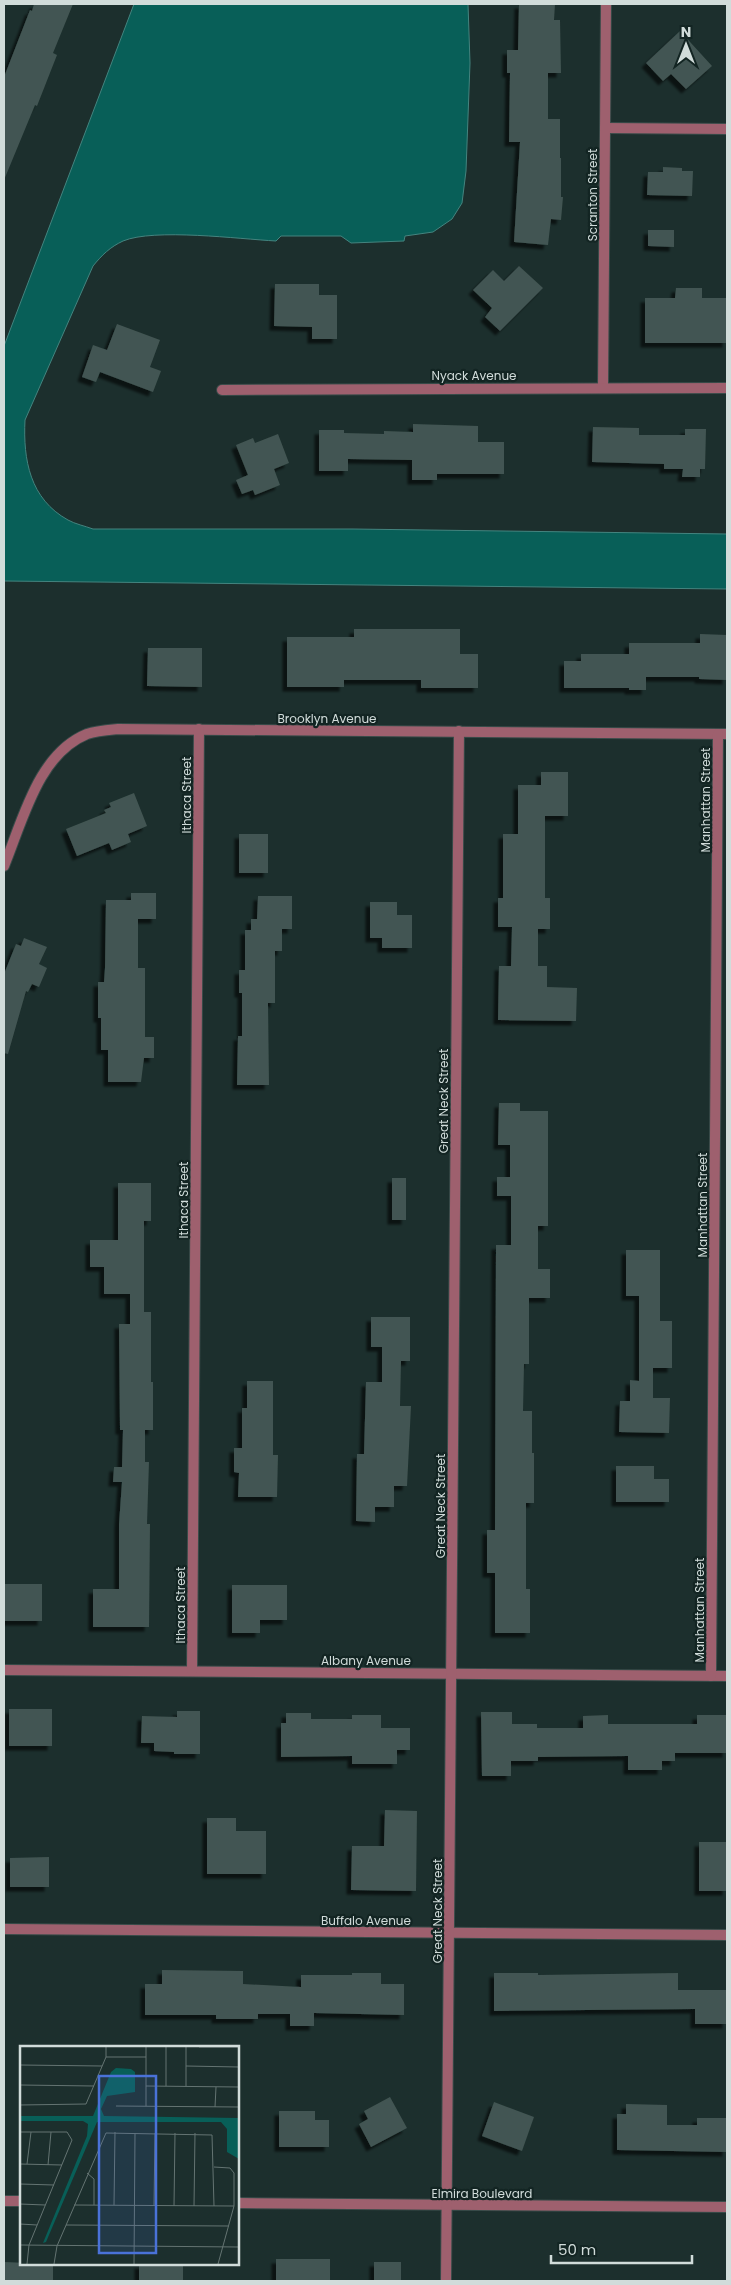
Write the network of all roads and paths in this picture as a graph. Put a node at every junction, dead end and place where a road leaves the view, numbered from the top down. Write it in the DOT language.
graph roads {
  1 [pos="606,4"];
  2 [pos="605,128"];
  3 [pos="727,129"];
  4 [pos="603,387"];
  5 [pos="727,388"];
  6 [pos="222,390"];
  7 [pos="199,729"];
  8 [pos="459,732"];
  9 [pos="723,734"];
  10 [pos="4,866"];
  11 [pos="4,1670"];
  12 [pos="192,1671"];
  13 [pos="451,1674"];
  14 [pos="711,1676"];
  15 [pos="727,1676"];
  16 [pos="4,1929"];
  17 [pos="449,1933"];
  18 [pos="727,1935"];
  19 [pos="4,2201"];
  20 [pos="20,2202"];
  21 [pos="239,2203"];
  22 [pos="447,2205"];
  23 [pos="727,2207"];
  24 [pos="446,2281"];
  1 -- 2 [label="street, Scranton Street"];
  2 -- 3 [label="street"];
  2 -- 4 [label="street, Scranton Street"];
  4 -- 5 [label="street, Nyack Avenue"];
  4 -- 6 [label="street, Nyack Avenue"];
  7 -- 8 [label="street, Brooklyn Avenue"];
  7 -- 10 [label="street, Brooklyn Avenue"];
  7 -- 12 [label="street, Ithaca Street"];
  8 -- 9 [label="street, Brooklyn Avenue"];
  8 -- 13 [label="street, Great Neck Street"];
  9 -- 14 [label="street, Manhattan Street"];
  11 -- 12 [label="street, Albany Avenue"];
  12 -- 13 [label="street, Albany Avenue"];
  13 -- 14 [label="street, Albany Avenue"];
  13 -- 17 [label="street, Great Neck Street"];
  14 -- 15 [label="street, Albany Avenue"];
  16 -- 17 [label="street, Buffalo Avenue"];
  17 -- 18 [label="street, Buffalo Avenue"];
  17 -- 22 [label="street, Great Neck Street"];
  19 -- 20 [label="street"];
  21 -- 22 [label="street, Elmira Boulevard"];
  22 -- 23 [label="street, Elmira Boulevard"];
  22 -- 24 [label="street, Great Neck Street"];
}
